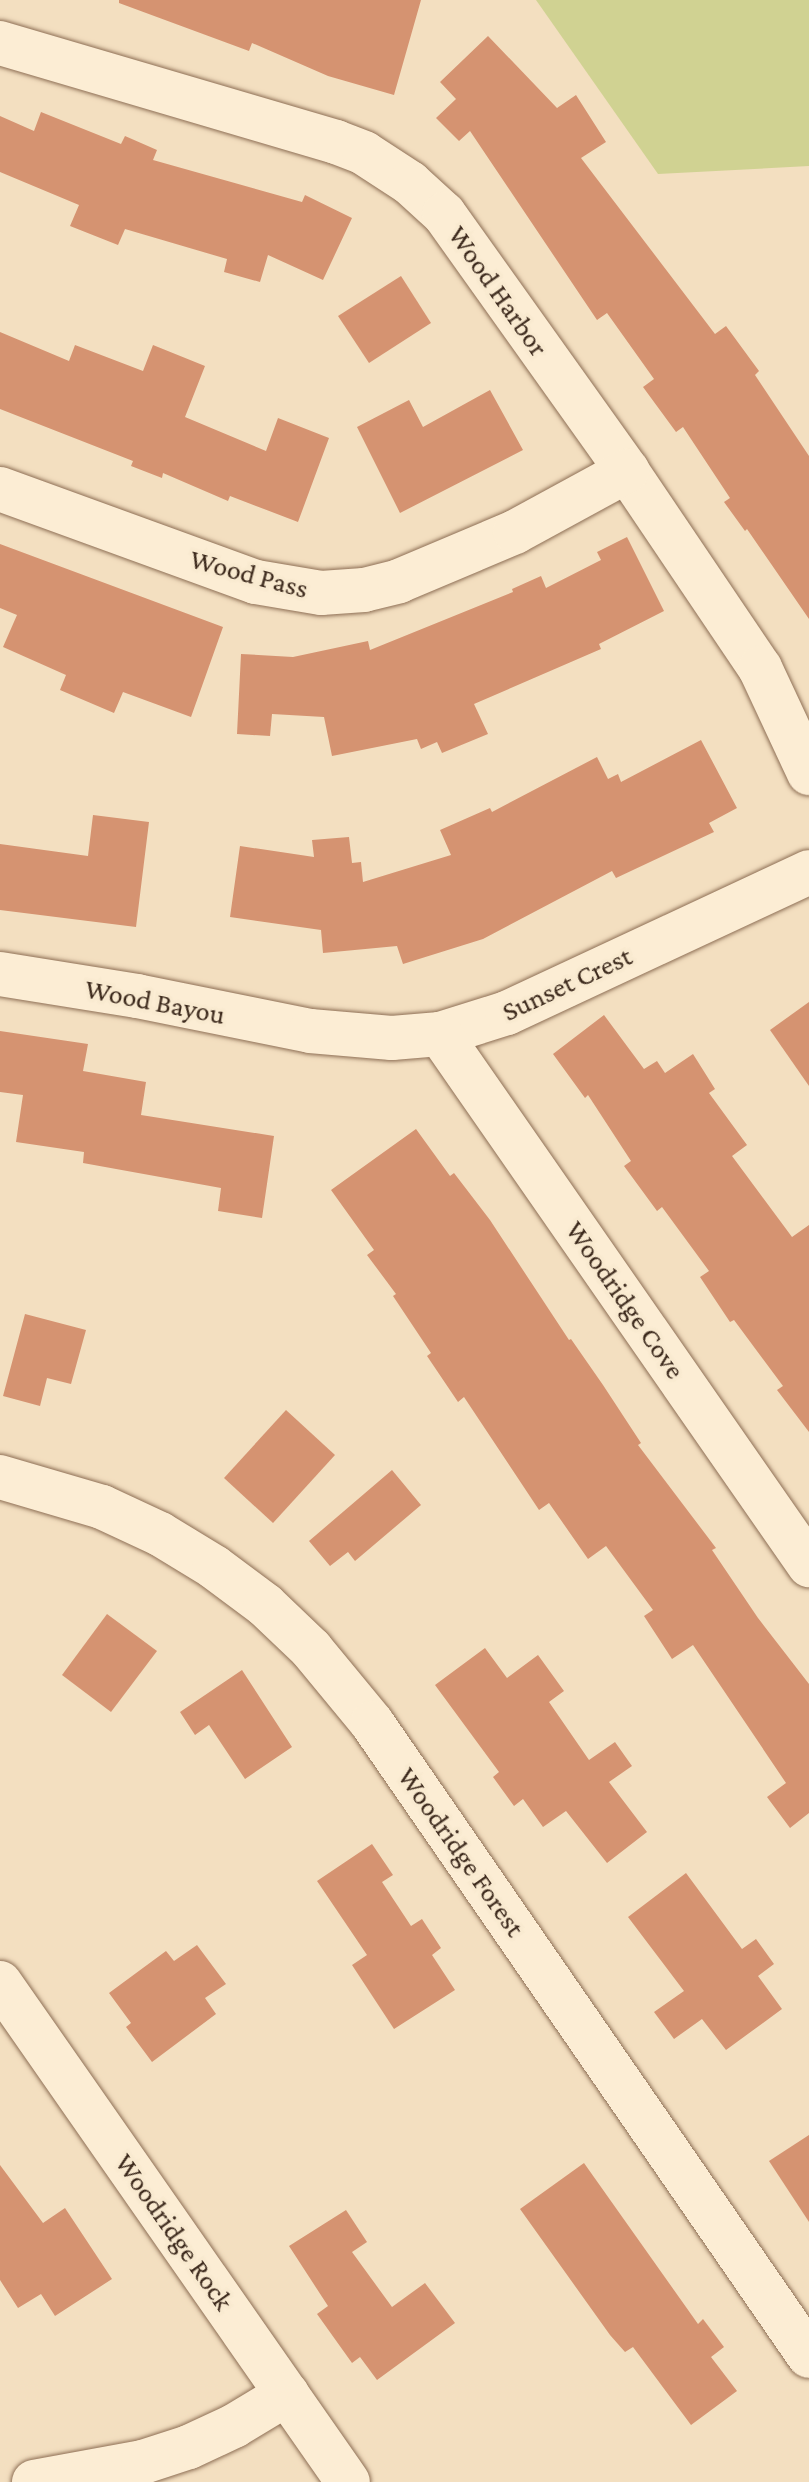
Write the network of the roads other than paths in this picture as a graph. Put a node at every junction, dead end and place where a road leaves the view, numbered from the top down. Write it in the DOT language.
graph roads {
  1 [pos="0,43"];
  2 [pos="627,471"];
  3 [pos="0,489"];
  4 [pos="809,773"];
  5 [pos="809,872"];
  6 [pos="0,974"];
  7 [pos="310,1031"];
  8 [pos="440,1034"];
  9 [pos="0,1477"];
  10 [pos="809,1565"];
  11 [pos="0,1983"];
  12 [pos="809,2356"];
  13 [pos="287,2394"];
  14 [pos="34,2482"];
  15 [pos="348,2482"];
  1 -- 2 [label="street, Wood Harbor"];
  2 -- 3 [label="street, Wood Pass"];
  2 -- 4 [label="street, Wood Harbor"];
  5 -- 8 [label="street, Sunset Crest"];
  6 -- 7 [label="street, Wood Bayou"];
  7 -- 8 [label="street, Sunset Crest"];
  8 -- 10 [label="street, Woodridge Cove"];
  9 -- 12 [label="street, Woodridge Forest"];
  11 -- 13 [label="street, Woodridge Rock"];
  13 -- 14 [label="street"];
  13 -- 15 [label="street, Woodridge Rock"];
}
